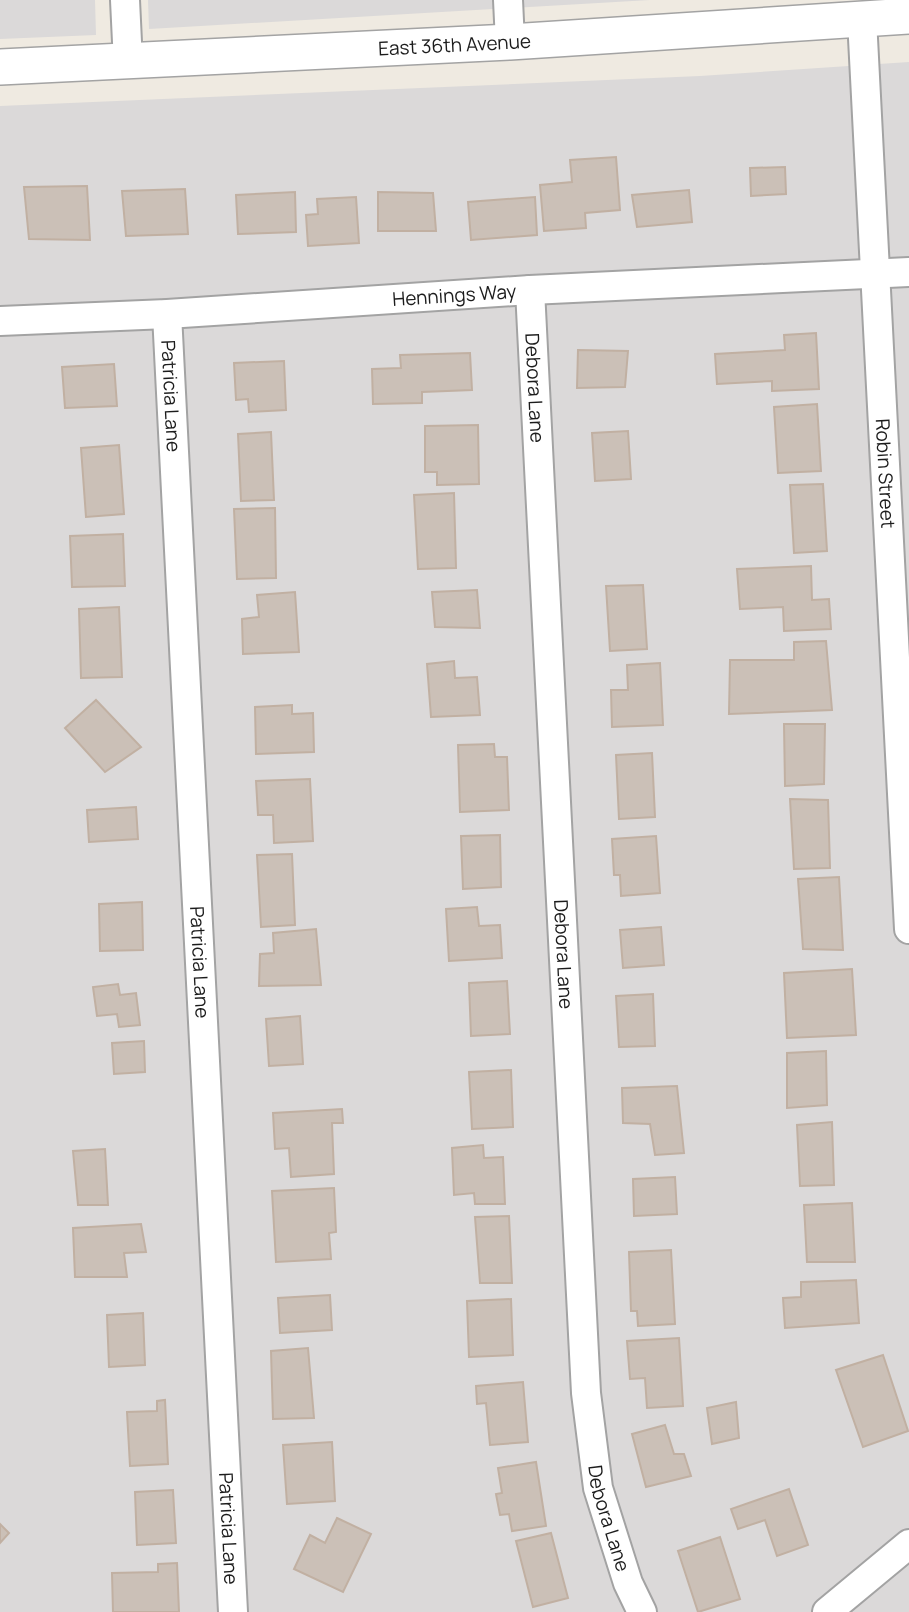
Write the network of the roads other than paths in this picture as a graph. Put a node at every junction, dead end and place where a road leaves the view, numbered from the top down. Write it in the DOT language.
graph roads {
  1 [pos="125,0"];
  2 [pos="508,0"];
  3 [pos="886,13"];
  4 [pos="510,42"];
  5 [pos="128,63"];
  6 [pos="0,68"];
  7 [pos="909,272"];
  8 [pos="877,274"];
  9 [pos="530,290"];
  10 [pos="167,314"];
  11 [pos="0,321"];
  12 [pos="909,929"];
  13 [pos="909,1544"];
  14 [pos="233,1612"];
  15 [pos="642,1612"];
  16 [pos="827,1612"];
  1 -- 5 [label="street"];
  2 -- 4 [label="street"];
  3 -- 4 [label="street, East 36th Avenue"];
  3 -- 8 [label="street, Robin Street"];
  4 -- 5 [label="street, East 36th Avenue"];
  5 -- 6 [label="street, East 36th Avenue"];
  7 -- 8 [label="street, Hennings Way"];
  8 -- 9 [label="street, Hennings Way"];
  8 -- 12 [label="street, Robin Street"];
  9 -- 10 [label="street, Hennings Way"];
  9 -- 15 [label="street, Debora Lane"];
  10 -- 11 [label="street, Hennings Way"];
  10 -- 14 [label="street, Patricia Lane"];
  13 -- 16 [label="street"];
}
